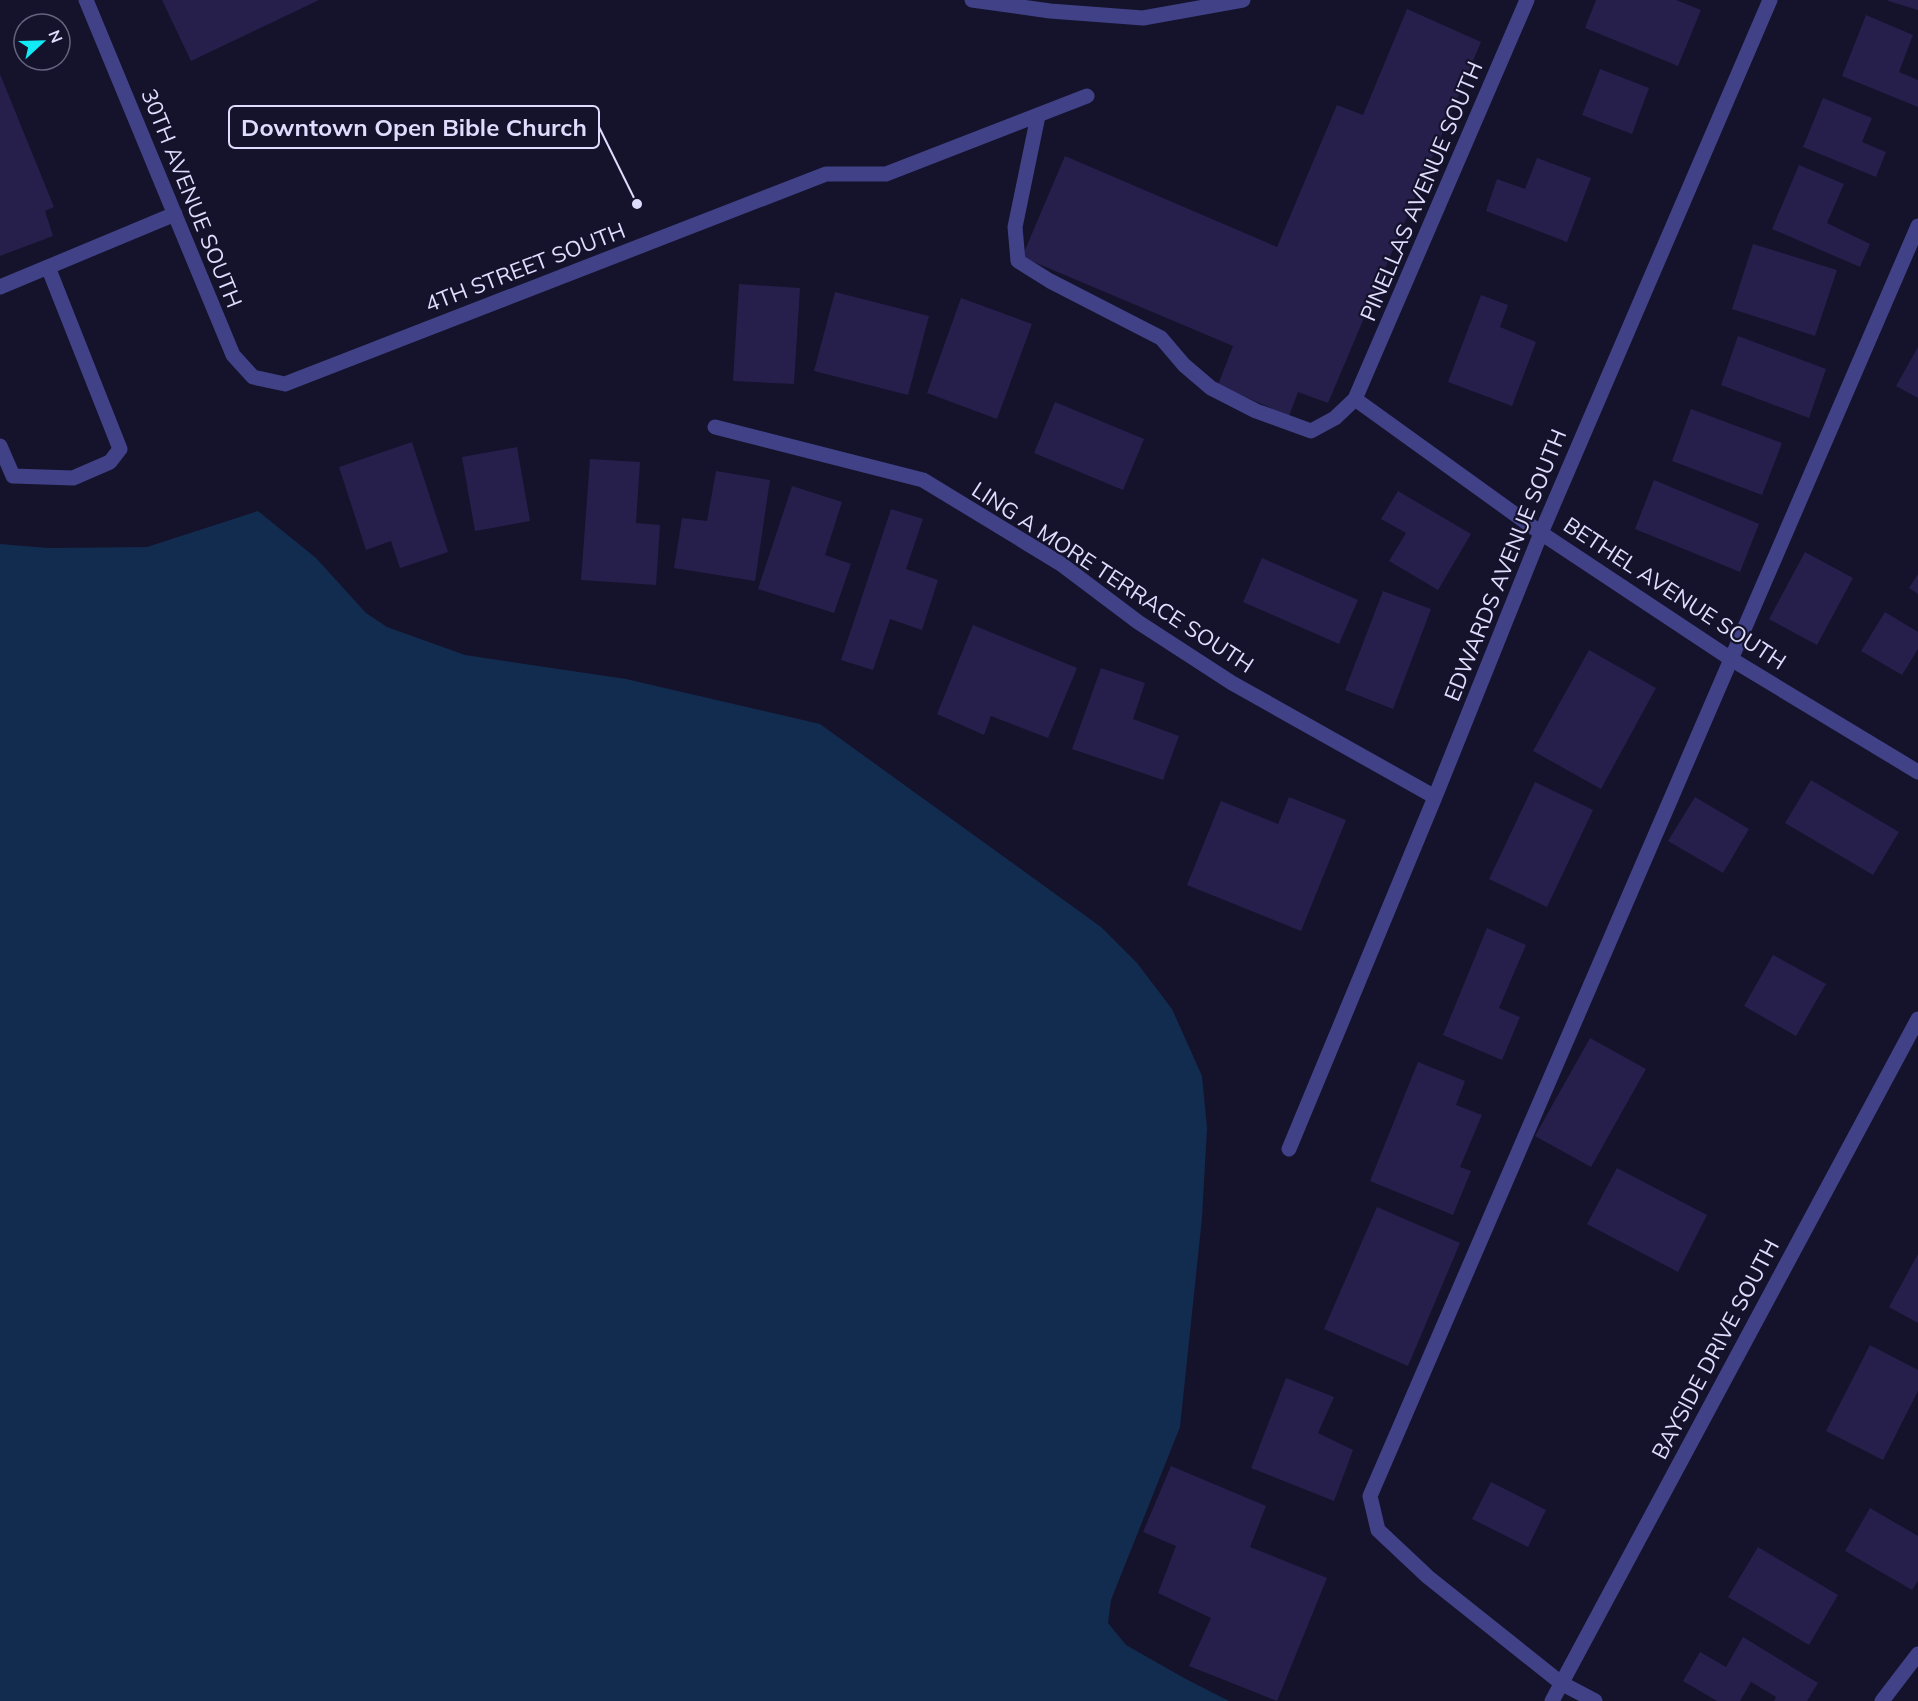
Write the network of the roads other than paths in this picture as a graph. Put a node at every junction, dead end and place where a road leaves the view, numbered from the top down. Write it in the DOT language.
graph roads {
  1 [pos="86,0"];
  2 [pos="972,0"];
  3 [pos="1243,0"];
  4 [pos="1527,0"];
  5 [pos="1770,0"];
  6 [pos="1087,96"];
  7 [pos="1038,116"];
  8 [pos="175,214"];
  9 [pos="1918,226"];
  10 [pos="48,267"];
  11 [pos="0,287"];
  12 [pos="285,384"];
  13 [pos="1355,399"];
  14 [pos="715,427"];
  15 [pos="0,446"];
  16 [pos="1541,533"];
  17 [pos="1731,659"];
  18 [pos="1918,772"];
  19 [pos="1436,797"];
  20 [pos="1918,1019"];
  21 [pos="1288,1149"];
  22 [pos="1918,1654"];
  23 [pos="1561,1683"];
  24 [pos="1552,1701"];
  25 [pos="1595,1701"];
  26 [pos="1882,1701"];
  1 -- 8 [label="street, 30TH AVENUE SOUTH"];
  2 -- 3 [label="street"];
  4 -- 13 [label="street, PINELLAS AVENUE SOUTH"];
  5 -- 16 [label="street, EDWARDS AVENUE SOUTH"];
  6 -- 7 [label="street, 4TH STREET SOUTH"];
  7 -- 12 [label="street, 4TH STREET SOUTH"];
  7 -- 13 [label="street"];
  8 -- 10 [label="street"];
  8 -- 12 [label="street, 30TH AVENUE SOUTH"];
  9 -- 17 [label="street"];
  10 -- 11 [label="street"];
  10 -- 15 [label="street"];
  13 -- 16 [label="street, BETHEL AVENUE SOUTH"];
  14 -- 19 [label="street, LING A MORE TERRACE SOUTH"];
  16 -- 17 [label="street, BETHEL AVENUE SOUTH"];
  16 -- 19 [label="street, EDWARDS AVENUE SOUTH"];
  17 -- 18 [label="street, BETHEL AVENUE SOUTH"];
  17 -- 23 [label="street"];
  19 -- 21 [label="street, EDWARDS AVENUE SOUTH"];
  20 -- 23 [label="street, BAYSIDE DRIVE SOUTH"];
  22 -- 26 [label="street"];
  23 -- 24 [label="street, BAYSIDE DRIVE SOUTH"];
  23 -- 25 [label="street"];
}
